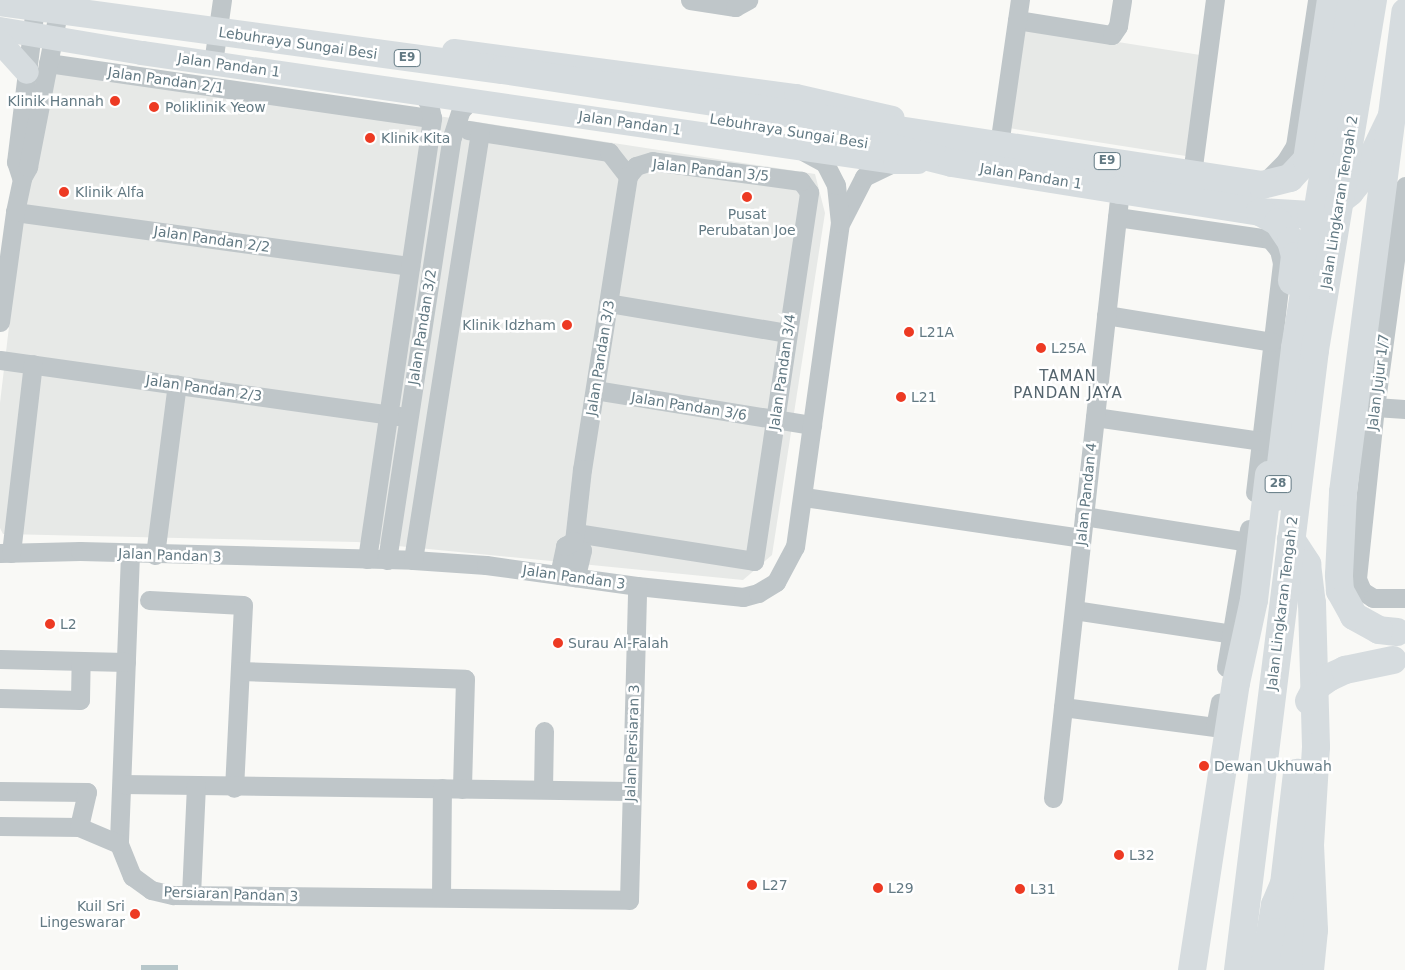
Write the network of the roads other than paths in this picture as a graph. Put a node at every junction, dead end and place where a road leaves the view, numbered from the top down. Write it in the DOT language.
graph roads {
  1 [pos="36,0"];
  2 [pos="222,0"];
  3 [pos="690,0"];
  4 [pos="748,0"];
  5 [pos="1020,0"];
  6 [pos="1122,0"];
  7 [pos="1215,0"];
  8 [pos="1317,0"];
  9 [pos="1331,0"];
  10 [pos="1352,0"];
  11 [pos="1373,0"];
  12 [pos="54,1"];
  13 [pos="0,2"];
  14 [pos="1405,12"];
  15 [pos="0,20"];
  16 [pos="1017,20"];
  17 [pos="219,24"];
  18 [pos="0,29"];
  19 [pos="42,37"];
  20 [pos="0,42"];
  21 [pos="443,50"];
  22 [pos="213,63"];
  23 [pos="38,68"];
  24 [pos="430,94"];
  25 [pos="471,100"];
  26 [pos="1393,114"];
  27 [pos="432,118"];
  28 [pos="454,127"];
  29 [pos="480,133"];
  30 [pos="999,145"];
  31 [pos="794,146"];
  32 [pos="952,150"];
  33 [pos="895,162"];
  34 [pos="1192,174"];
  35 [pos="628,176"];
  36 [pos="805,184"];
  37 [pos="1262,185"];
  38 [pos="1405,186"];
  39 [pos="1120,190"];
  40 [pos="14,212"];
  41 [pos="1260,212"];
  42 [pos="1117,218"];
  43 [pos="840,223"];
  44 [pos="6,241"];
  45 [pos="410,266"];
  46 [pos="1398,283"];
  47 [pos="608,303"];
  48 [pos="1106,315"];
  49 [pos="0,322"];
  50 [pos="788,332"];
  51 [pos="1272,342"];
  52 [pos="0,360"];
  53 [pos="33,364"];
  54 [pos="177,384"];
  55 [pos="594,390"];
  56 [pos="1374,407"];
  57 [pos="1405,409"];
  58 [pos="388,414"];
  59 [pos="408,417"];
  60 [pos="1095,417"];
  61 [pos="775,420"];
  62 [pos="812,425"];
  63 [pos="1262,441"];
  64 [pos="804,497"];
  65 [pos="1084,516"];
  66 [pos="575,538"];
  67 [pos="1082,538"];
  68 [pos="1291,539"];
  69 [pos="1248,542"];
  70 [pos="5,551"];
  71 [pos="130,554"];
  72 [pos="155,555"];
  73 [pos="367,559"];
  74 [pos="387,560"];
  75 [pos="413,560"];
  76 [pos="568,576"];
  77 [pos="637,586"];
  78 [pos="1405,598"];
  79 [pos="149,600"];
  80 [pos="1254,600"];
  81 [pos="1074,610"];
  82 [pos="1401,632"];
  83 [pos="1232,634"];
  84 [pos="0,659"];
  85 [pos="1399,660"];
  86 [pos="81,661"];
  87 [pos="126,662"];
  88 [pos="240,671"];
  89 [pos="0,698"];
  90 [pos="1063,707"];
  91 [pos="544,732"];
  92 [pos="122,784"];
  93 [pos="196,785"];
  94 [pos="234,788"];
  95 [pos="442,788"];
  96 [pos="462,789"];
  97 [pos="543,789"];
  98 [pos="0,791"];
  99 [pos="630,791"];
  100 [pos="1053,798"];
  101 [pos="0,826"];
  102 [pos="79,827"];
  103 [pos="119,844"];
  104 [pos="191,895"];
  105 [pos="441,897"];
  106 [pos="629,900"];
  107 [pos="1280,940"];
  108 [pos="1192,970"];
  109 [pos="1219,970"];
  110 [pos="1238,970"];
  111 [pos="1264,970"];
  112 [pos="1288,970"];
  113 [pos="1310,970"];
  1 -- 19 [label="street"];
  2 -- 17 [label="street"];
  3 -- 4 [label="street"];
  5 -- 16 [label="street"];
  6 -- 16 [label="street"];
  7 -- 34 [label="street"];
  8 -- 37 [label="street"];
  9 -- 37 [label="highway"];
  10 -- 109 [label="highway, Jalan Lingkaran Tengah 2 / 28"];
  11 -- 68 [label="highway, Jalan Lingkaran Tengah 2 / 28"];
  12 -- 17 [label="main road, Jalan Pandan 1"];
  12 -- 19 [label="street"];
  13 -- 32 [label="highway, Lebuhraya Sungai Besi / E9"];
  14 -- 26 [label="highway"];
  15 -- 32 [label="highway, Lebuhraya Sungai Besi / E9"];
  16 -- 30 [label="street"];
  17 -- 21 [label="main road, Jalan Pandan 1"];
  17 -- 22 [label="street"];
  18 -- 19 [label="main road, Jalan Pandan 1"];
  19 -- 22 [label="main road, Jalan Pandan 1"];
  19 -- 23 [label="street"];
  20 -- 23 [label="main road"];
  21 -- 24 [label="main road"];
  21 -- 32 [label="main road, Jalan Pandan 1"];
  22 -- 24 [label="main road, Jalan Pandan 1"];
  23 -- 27 [label="street, Jalan Pandan 2/1"];
  23 -- 40 [label="street"];
  24 -- 25 [label="main road, Jalan Pandan 1"];
  24 -- 27 [label="street"];
  25 -- 28 [label="street, Jalan Pandan 3/2"];
  25 -- 31 [label="main road, Jalan Pandan 1"];
  26 -- 41 [label="highway, Jalan Pandan 1"];
  26 -- 82 [label="highway"];
  27 -- 45 [label="street"];
  28 -- 29 [label="street"];
  28 -- 59 [label="street, Jalan Pandan 3/2"];
  29 -- 35 [label="street"];
  29 -- 75 [label="street, Jalan Pandan 3/2"];
  30 -- 32 [label="highway, Jalan Pandan 1 / E9"];
  30 -- 34 [label="highway, Jalan Pandan 1 / E9"];
  31 -- 33 [label="main road, Jalan Pandan 1"];
  31 -- 43 [label="street, Jalan Pandan 3"];
  32 -- 33 [label="main road, Jalan Pandan 1"];
  32 -- 39 [label="highway, Jalan Pandan 1 / E9"];
  33 -- 43 [label="street, Jalan Pandan 3"];
  34 -- 37 [label="highway, Jalan Pandan 1 / E9"];
  35 -- 36 [label="street, Jalan Pandan 3/5"];
  35 -- 47 [label="street, Jalan Pandan 3/3"];
  36 -- 50 [label="street, Jalan Pandan 3/4"];
  38 -- 46 [label="street, Jalan Jujur 1/7"];
  39 -- 41 [label="highway, Jalan Pandan 1 / E9"];
  39 -- 42 [label="street, Jalan Pandan 4"];
  40 -- 44 [label="street"];
  40 -- 45 [label="street, Jalan Pandan 2/2"];
  41 -- 80 [label="highway"];
  42 -- 48 [label="street, Jalan Pandan 4"];
  42 -- 51 [label="street"];
  43 -- 62 [label="street, Jalan Pandan 3"];
  44 -- 49 [label="street"];
  45 -- 58 [label="street"];
  46 -- 56 [label="street, Jalan Jujur 1/7"];
  47 -- 50 [label="street"];
  47 -- 55 [label="street, Jalan Pandan 3/3"];
  48 -- 51 [label="street"];
  48 -- 60 [label="street, Jalan Pandan 4"];
  50 -- 61 [label="street, Jalan Pandan 3/4"];
  51 -- 63 [label="street"];
  52 -- 53 [label="street, Jalan Pandan 2/3"];
  53 -- 54 [label="street, Jalan Pandan 2/3"];
  53 -- 70 [label="street"];
  54 -- 58 [label="street, Jalan Pandan 2/3"];
  54 -- 72 [label="street"];
  55 -- 61 [label="street, Jalan Pandan 3/6"];
  55 -- 66 [label="street, Jalan Pandan 3/3"];
  56 -- 57 [label="street"];
  56 -- 78 [label="street, Jalan Jujur 1/7"];
  58 -- 59 [label="street, Jalan Pandan 2/3"];
  58 -- 73 [label="street"];
  59 -- 74 [label="street, Jalan Pandan 3/2"];
  60 -- 63 [label="street"];
  60 -- 65 [label="street, Jalan Pandan 4"];
  61 -- 62 [label="street, Jalan Pandan 3/6"];
  61 -- 66 [label="street, Jalan Pandan 3/4"];
  62 -- 64 [label="street, Jalan Pandan 3"];
  63 -- 69 [label="street"];
  64 -- 67 [label="street"];
  64 -- 77 [label="street, Jalan Pandan 3"];
  65 -- 67 [label="street, Jalan Pandan 4"];
  65 -- 69 [label="street"];
  66 -- 76 [label="street, Jalan Pandan 3/3"];
  67 -- 81 [label="street, Jalan Pandan 4"];
  68 -- 110 [label="highway, Jalan Lingkaran Tengah 2 / 28"];
  68 -- 113 [label="highway"];
  69 -- 83 [label="street"];
  70 -- 71 [label="street, Jalan Pandan 3"];
  71 -- 72 [label="street, Jalan Pandan 3"];
  71 -- 87 [label="street, Persiaran Pandan 3"];
  72 -- 73 [label="street, Jalan Pandan 3"];
  73 -- 74 [label="street, Jalan Pandan 3"];
  74 -- 75 [label="street, Jalan Pandan 3"];
  75 -- 76 [label="street, Jalan Pandan 3"];
  76 -- 77 [label="street, Jalan Pandan 3"];
  77 -- 99 [label="street, Jalan Persiaran 3"];
  79 -- 88 [label="street"];
  80 -- 85 [label="highway"];
  80 -- 108 [label="highway"];
  81 -- 83 [label="street"];
  81 -- 90 [label="street, Jalan Pandan 4"];
  83 -- 90 [label="street"];
  84 -- 86 [label="street"];
  85 -- 107 [label="highway"];
  86 -- 87 [label="street"];
  86 -- 89 [label="street"];
  87 -- 92 [label="street, Persiaran Pandan 3"];
  88 -- 94 [label="street"];
  88 -- 96 [label="street"];
  90 -- 100 [label="street, Jalan Pandan 4"];
  91 -- 97 [label="street"];
  92 -- 93 [label="street"];
  92 -- 103 [label="street, Persiaran Pandan 3"];
  93 -- 94 [label="street"];
  93 -- 104 [label="street"];
  94 -- 95 [label="street"];
  95 -- 96 [label="street"];
  95 -- 105 [label="street"];
  96 -- 97 [label="street"];
  97 -- 99 [label="street"];
  98 -- 102 [label="street"];
  99 -- 106 [label="street, Jalan Persiaran 3"];
  101 -- 102 [label="street"];
  102 -- 103 [label="street"];
  103 -- 104 [label="street, Persiaran Pandan 3"];
  104 -- 105 [label="street, Persiaran Pandan 3"];
  105 -- 106 [label="street, Persiaran Pandan 3"];
  107 -- 111 [label="highway"];
  107 -- 112 [label="highway"];
}
